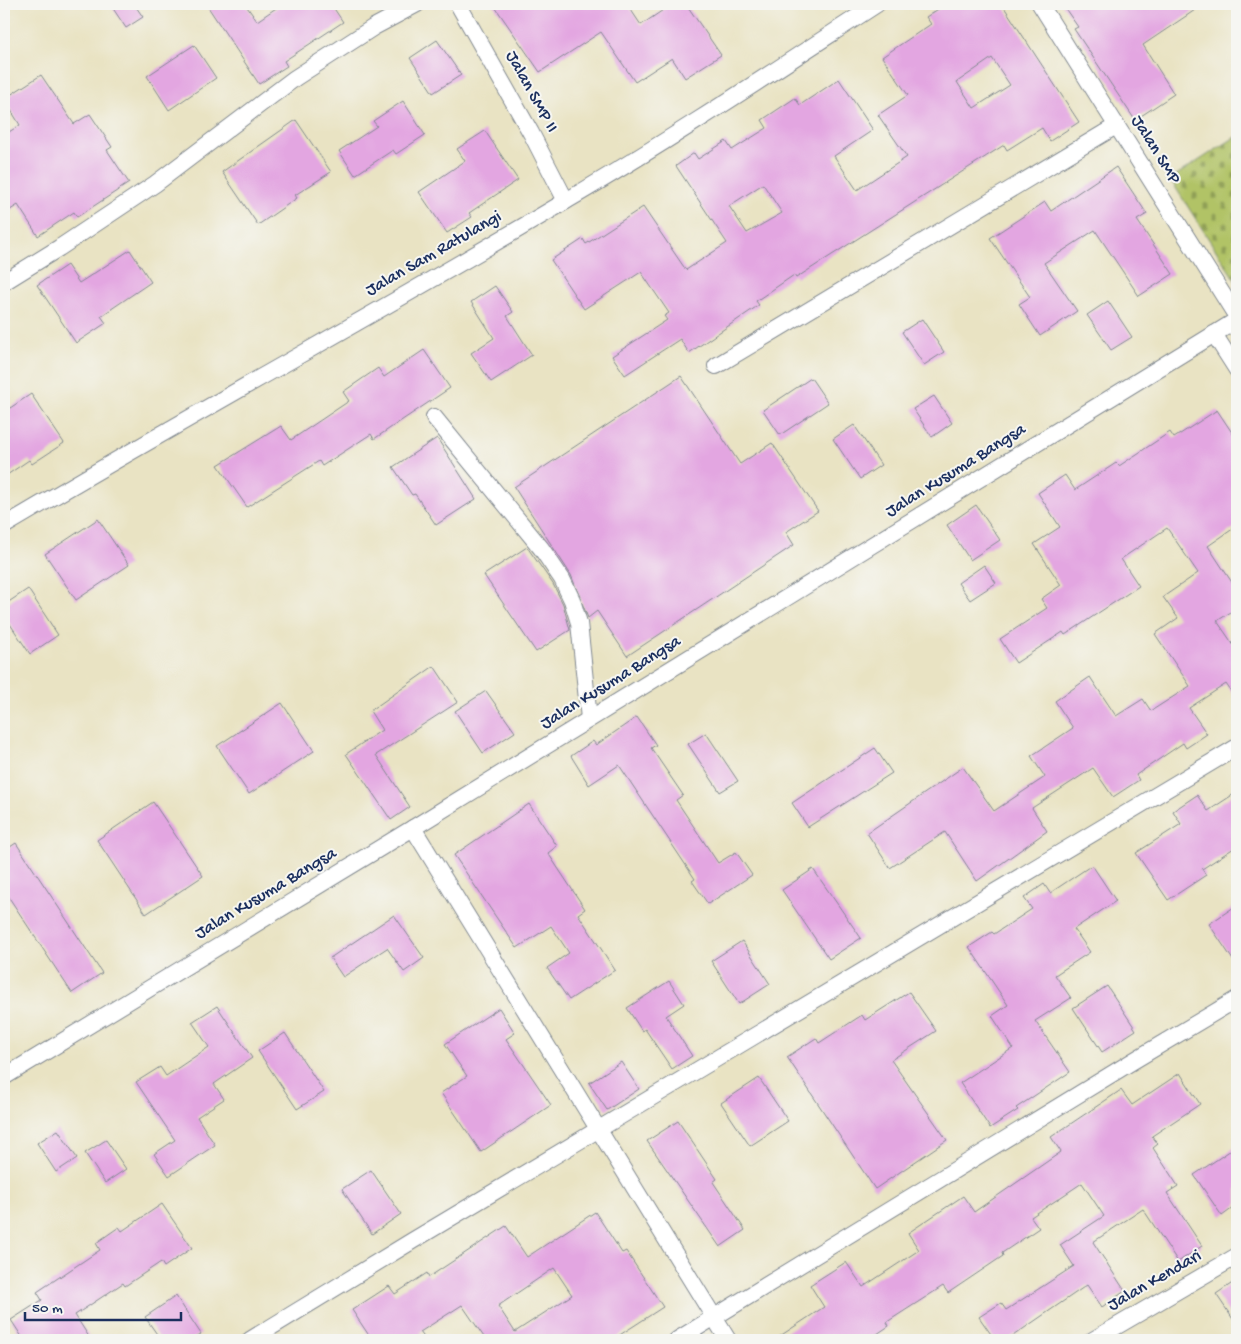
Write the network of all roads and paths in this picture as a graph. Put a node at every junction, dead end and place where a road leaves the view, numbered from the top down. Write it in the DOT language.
graph roads {
  1 [pos="418,4"];
  2 [pos="458,4"];
  3 [pos="877,4"];
  4 [pos="1040,4"];
  5 [pos="1116,126"];
  6 [pos="566,201"];
  7 [pos="4,282"];
  8 [pos="1237,319"];
  9 [pos="1214,334"];
  10 [pos="716,366"];
  11 [pos="1237,370"];
  12 [pos="434,417"];
  13 [pos="4,526"];
  14 [pos="589,719"];
  15 [pos="1237,747"];
  16 [pos="413,828"];
  17 [pos="1237,999"];
  18 [pos="4,1077"];
  19 [pos="599,1128"];
  20 [pos="1237,1256"];
  21 [pos="714,1318"];
  22 [pos="250,1340"];
  23 [pos="677,1340"];
  24 [pos="728,1340"];
  25 [pos="1093,1340"];
  1 -- 7 [label="street"];
  2 -- 6 [label="street, Jalan SMP II"];
  3 -- 6 [label="street, Jalan Sam Ratulangi"];
  4 -- 5 [label="street, Jalan SMP"];
  5 -- 8 [label="street, Jalan SMP"];
  5 -- 10 [label="street"];
  6 -- 13 [label="street, Jalan Sam Ratulangi"];
  8 -- 9 [label="street, Jalan Kusuma Bangsa"];
  9 -- 11 [label="street"];
  9 -- 14 [label="street, Jalan Kusuma Bangsa"];
  12 -- 14 [label="street"];
  14 -- 16 [label="street, Jalan Kusuma Bangsa"];
  15 -- 19 [label="street"];
  16 -- 18 [label="street, Jalan Kusuma Bangsa"];
  16 -- 19 [label="street"];
  17 -- 21 [label="street"];
  19 -- 21 [label="street"];
  19 -- 22 [label="street"];
  20 -- 25 [label="street, Jalan Kendari"];
  21 -- 23 [label="street"];
  21 -- 24 [label="street"];
}
